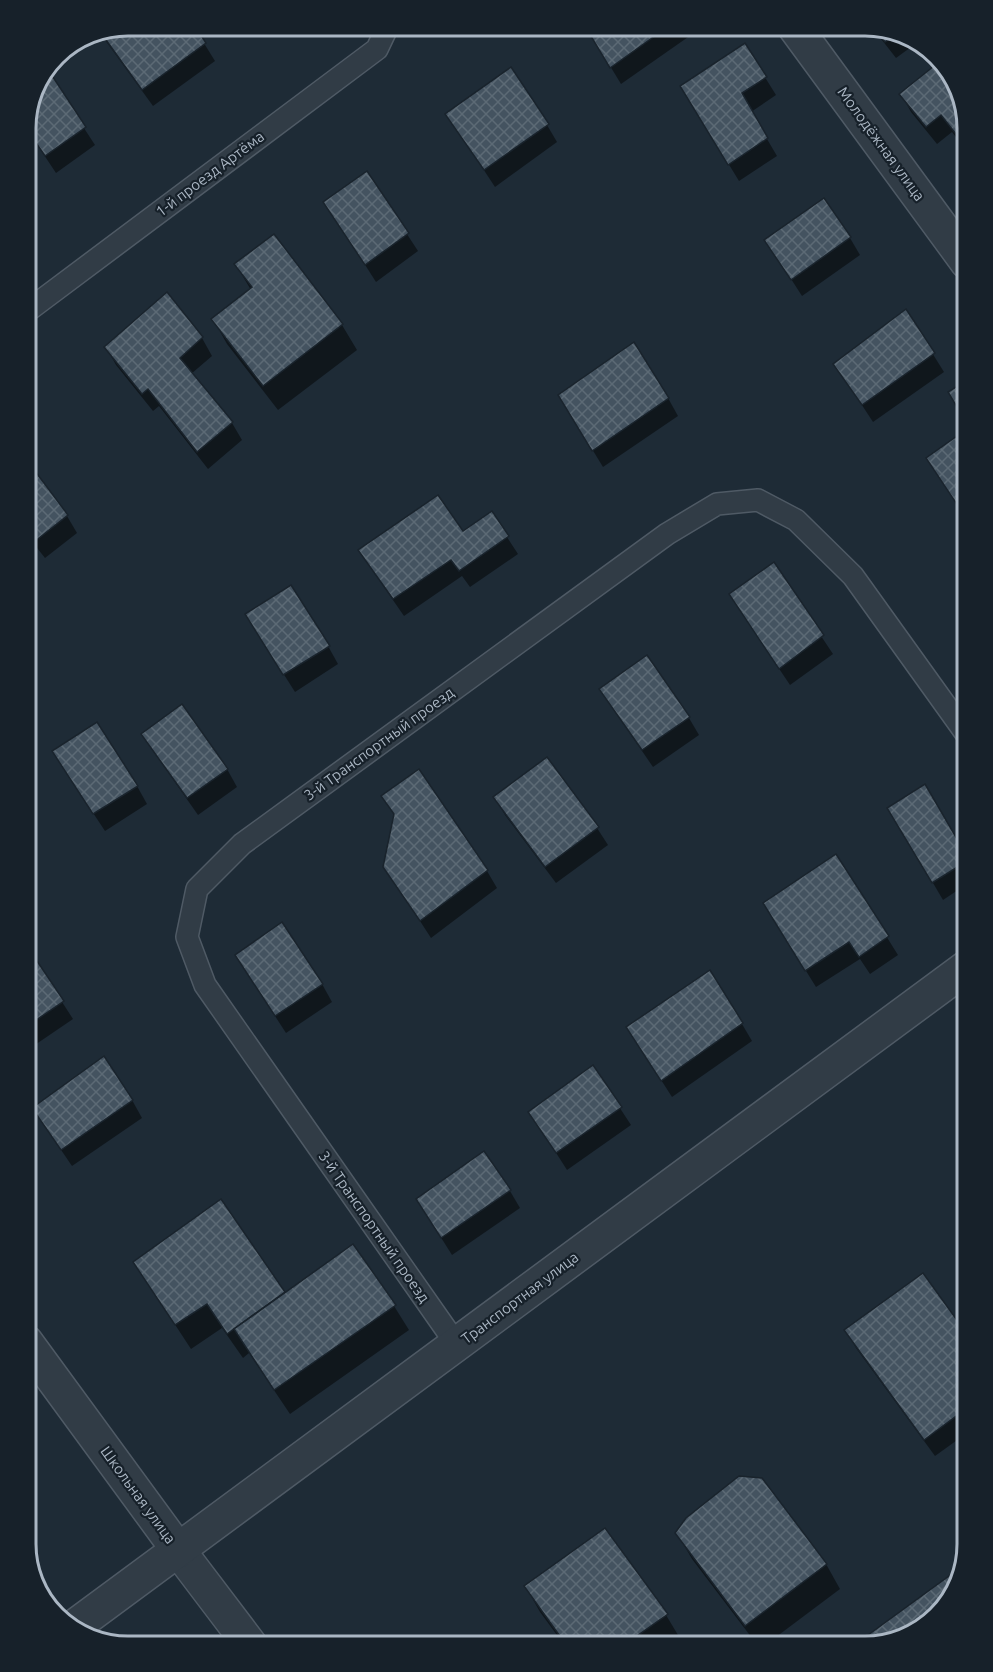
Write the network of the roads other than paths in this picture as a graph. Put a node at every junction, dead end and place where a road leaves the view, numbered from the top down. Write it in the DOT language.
graph roads {
  1 [pos="383,36"];
  2 [pos="801,36"];
  3 [pos="957,247"];
  4 [pos="36,305"];
  5 [pos="957,720"];
  6 [pos="957,975"];
  7 [pos="457,1345"];
  8 [pos="36,1356"];
  9 [pos="178,1551"];
  10 [pos="80,1622"];
  11 [pos="243,1636"];
  1 -- 4 [label="lane, 1-й проезд Артёма"];
  2 -- 3 [label="street, Молодёжная улица"];
  5 -- 7 [label="lane, 3-й Транспортный проезд"];
  6 -- 7 [label="street, Транспортная улица"];
  7 -- 9 [label="street, Транспортная улица"];
  8 -- 9 [label="street, Школьная улица"];
  9 -- 10 [label="street, Транспортная улица"];
  9 -- 11 [label="street, Школьная улица"];
}
